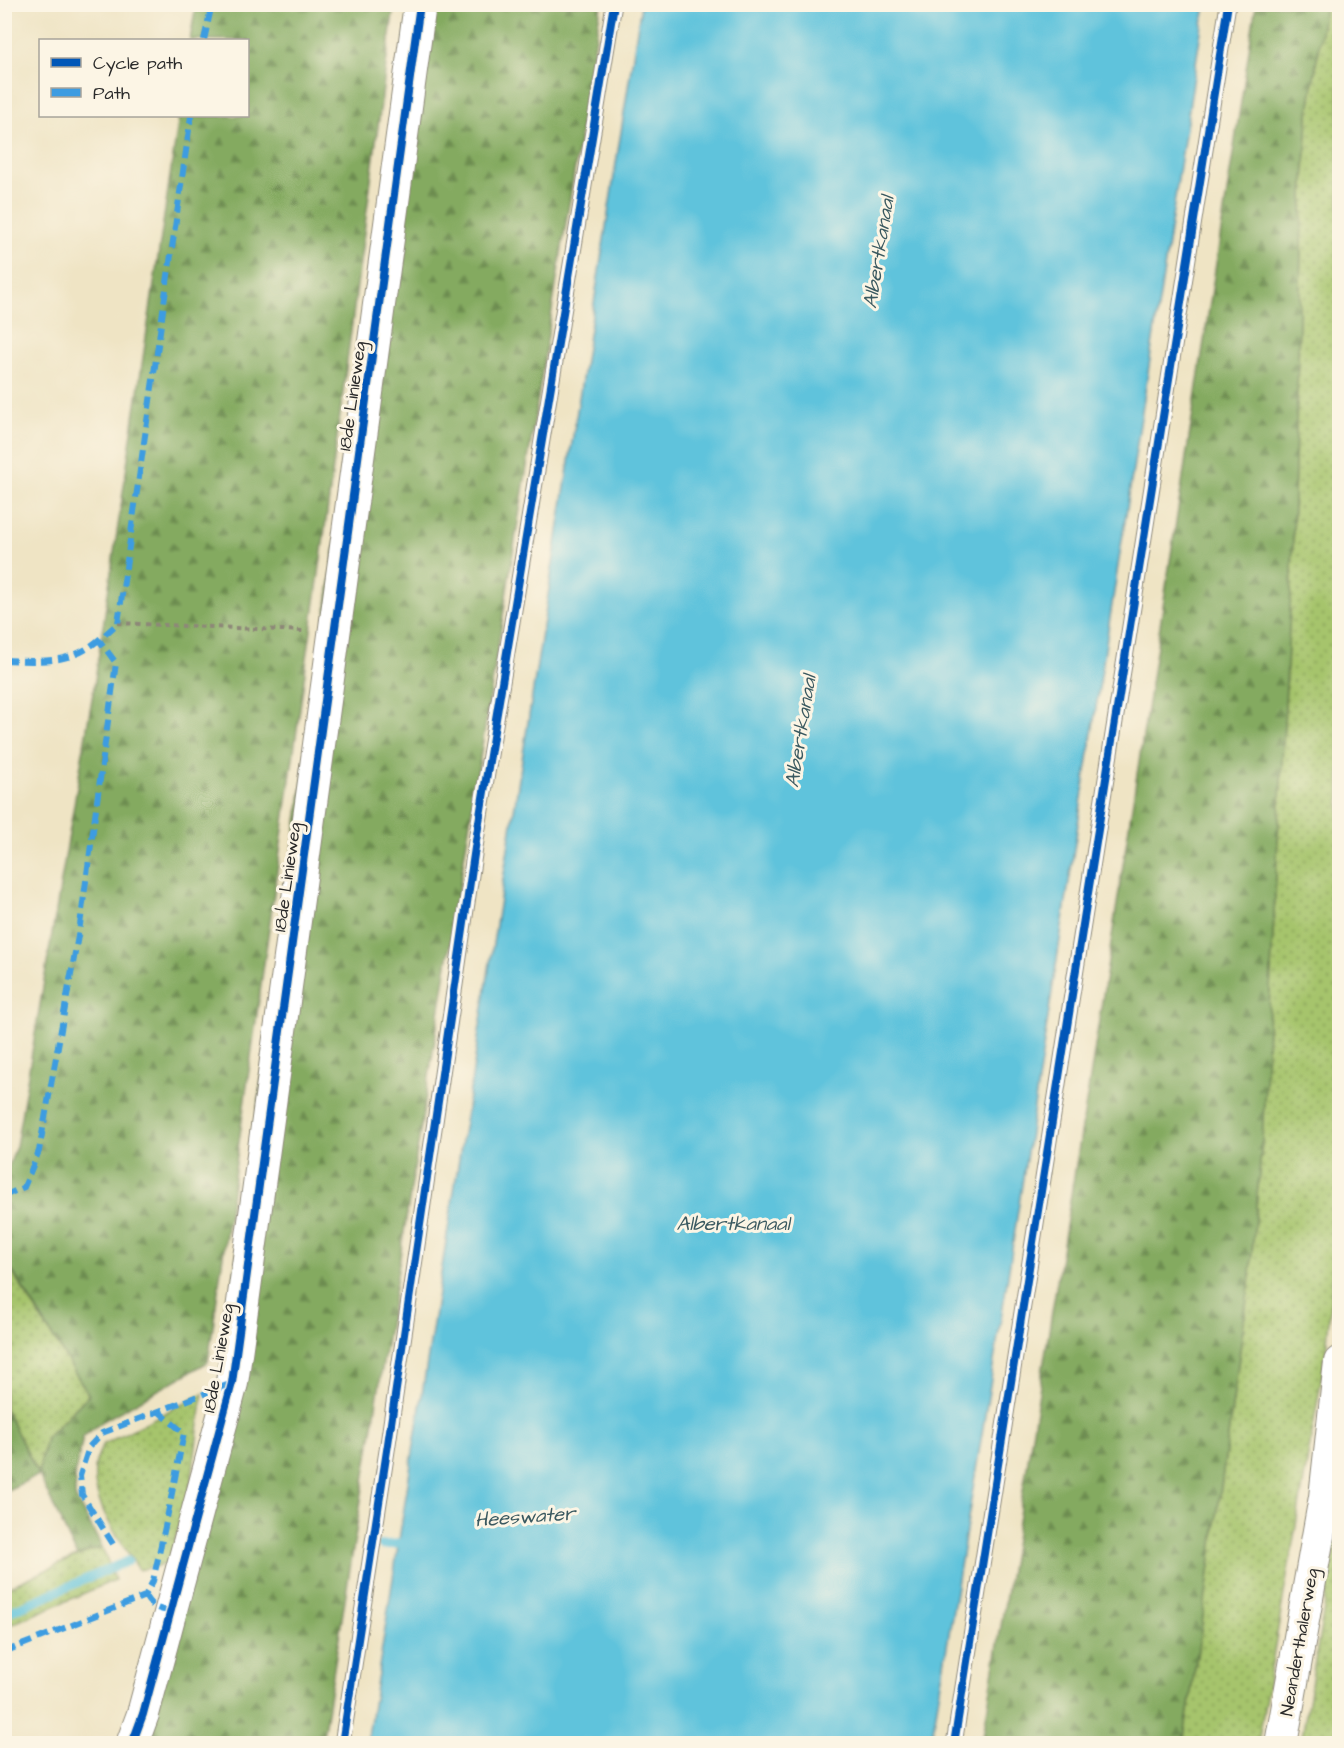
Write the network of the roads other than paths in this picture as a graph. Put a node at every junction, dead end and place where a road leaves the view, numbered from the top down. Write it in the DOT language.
graph roads {
  1 [pos="420,4"];
  2 [pos="614,4"];
  3 [pos="1228,4"];
  4 [pos="1340,1362"];
  5 [pos="132,1743"];
  6 [pos="342,1743"];
  7 [pos="954,1743"];
  8 [pos="1281,1743"];
  1 -- 5 [label="street, 18de Linieweg"];
  2 -- 6 [label="lane"];
  3 -- 7 [label="lane"];
  4 -- 8 [label="street, Neanderthalerweg"];
}
